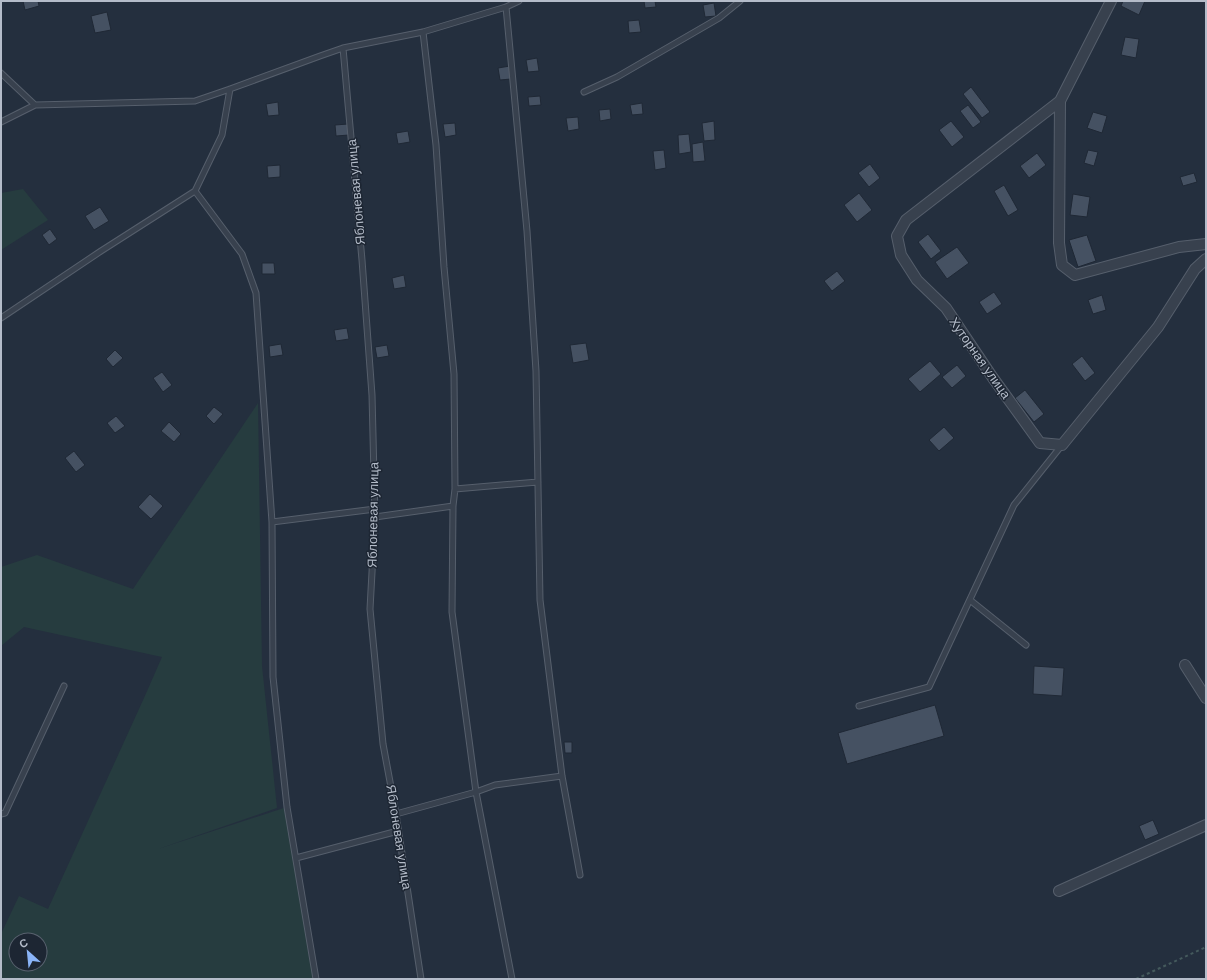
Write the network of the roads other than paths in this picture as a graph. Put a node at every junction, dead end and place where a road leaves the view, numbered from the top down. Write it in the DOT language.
graph roads {
  1 [pos="519,1"];
  2 [pos="740,1"];
  3 [pos="1110,1"];
  4 [pos="506,7"];
  5 [pos="423,32"];
  6 [pos="343,48"];
  7 [pos="1,73"];
  8 [pos="230,89"];
  9 [pos="584,92"];
  10 [pos="1060,101"];
  11 [pos="35,105"];
  12 [pos="1,122"];
  13 [pos="195,192"];
  14 [pos="1206,244"];
  15 [pos="1206,259"];
  16 [pos="1,318"];
  17 [pos="1062,445"];
  18 [pos="538,482"];
  19 [pos="455,489"];
  20 [pos="453,506"];
  21 [pos="375,509"];
  22 [pos="375,517"];
  23 [pos="272,522"];
  24 [pos="970,600"];
  25 [pos="1026,645"];
  26 [pos="1185,665"];
  27 [pos="64,686"];
  28 [pos="1206,698"];
  29 [pos="859,706"];
  30 [pos="562,776"];
  31 [pos="476,792"];
  32 [pos="1,814"];
  33 [pos="396,814"];
  34 [pos="1206,825"];
  35 [pos="398,831"];
  36 [pos="296,858"];
  37 [pos="580,875"];
  38 [pos="1059,891"];
  39 [pos="316,979"];
  40 [pos="421,979"];
  41 [pos="512,979"];
  1 -- 4 [label="lane"];
  2 -- 9 [label="lane"];
  3 -- 10 [label="street"];
  4 -- 5 [label="lane"];
  4 -- 18 [label="lane"];
  5 -- 6 [label="lane"];
  5 -- 19 [label="lane"];
  6 -- 8 [label="lane"];
  6 -- 21 [label="lane, Яблоневая улица"];
  7 -- 11 [label="lane"];
  8 -- 11 [label="lane"];
  8 -- 13 [label="lane"];
  10 -- 14 [label="street"];
  10 -- 17 [label="street, Хуторная улица"];
  11 -- 12 [label="lane"];
  13 -- 16 [label="lane"];
  13 -- 23 [label="lane"];
  15 -- 17 [label="street"];
  17 -- 24 [label="lane"];
  18 -- 19 [label="lane"];
  18 -- 30 [label="lane"];
  19 -- 20 [label="lane"];
  20 -- 22 [label="lane"];
  20 -- 31 [label="lane"];
  21 -- 22 [label="lane, Яблоневая улица"];
  21 -- 23 [label="lane"];
  22 -- 33 [label="lane, Яблоневая улица"];
  23 -- 36 [label="lane"];
  24 -- 25 [label="lane"];
  24 -- 29 [label="lane"];
  26 -- 28 [label="street"];
  27 -- 32 [label="lane"];
  30 -- 31 [label="lane"];
  30 -- 37 [label="lane"];
  31 -- 33 [label="lane"];
  31 -- 41 [label="lane"];
  33 -- 35 [label="lane, Яблоневая улица"];
  34 -- 38 [label="street"];
  35 -- 36 [label="lane"];
  35 -- 40 [label="lane, Яблоневая улица"];
  36 -- 39 [label="lane"];
}
